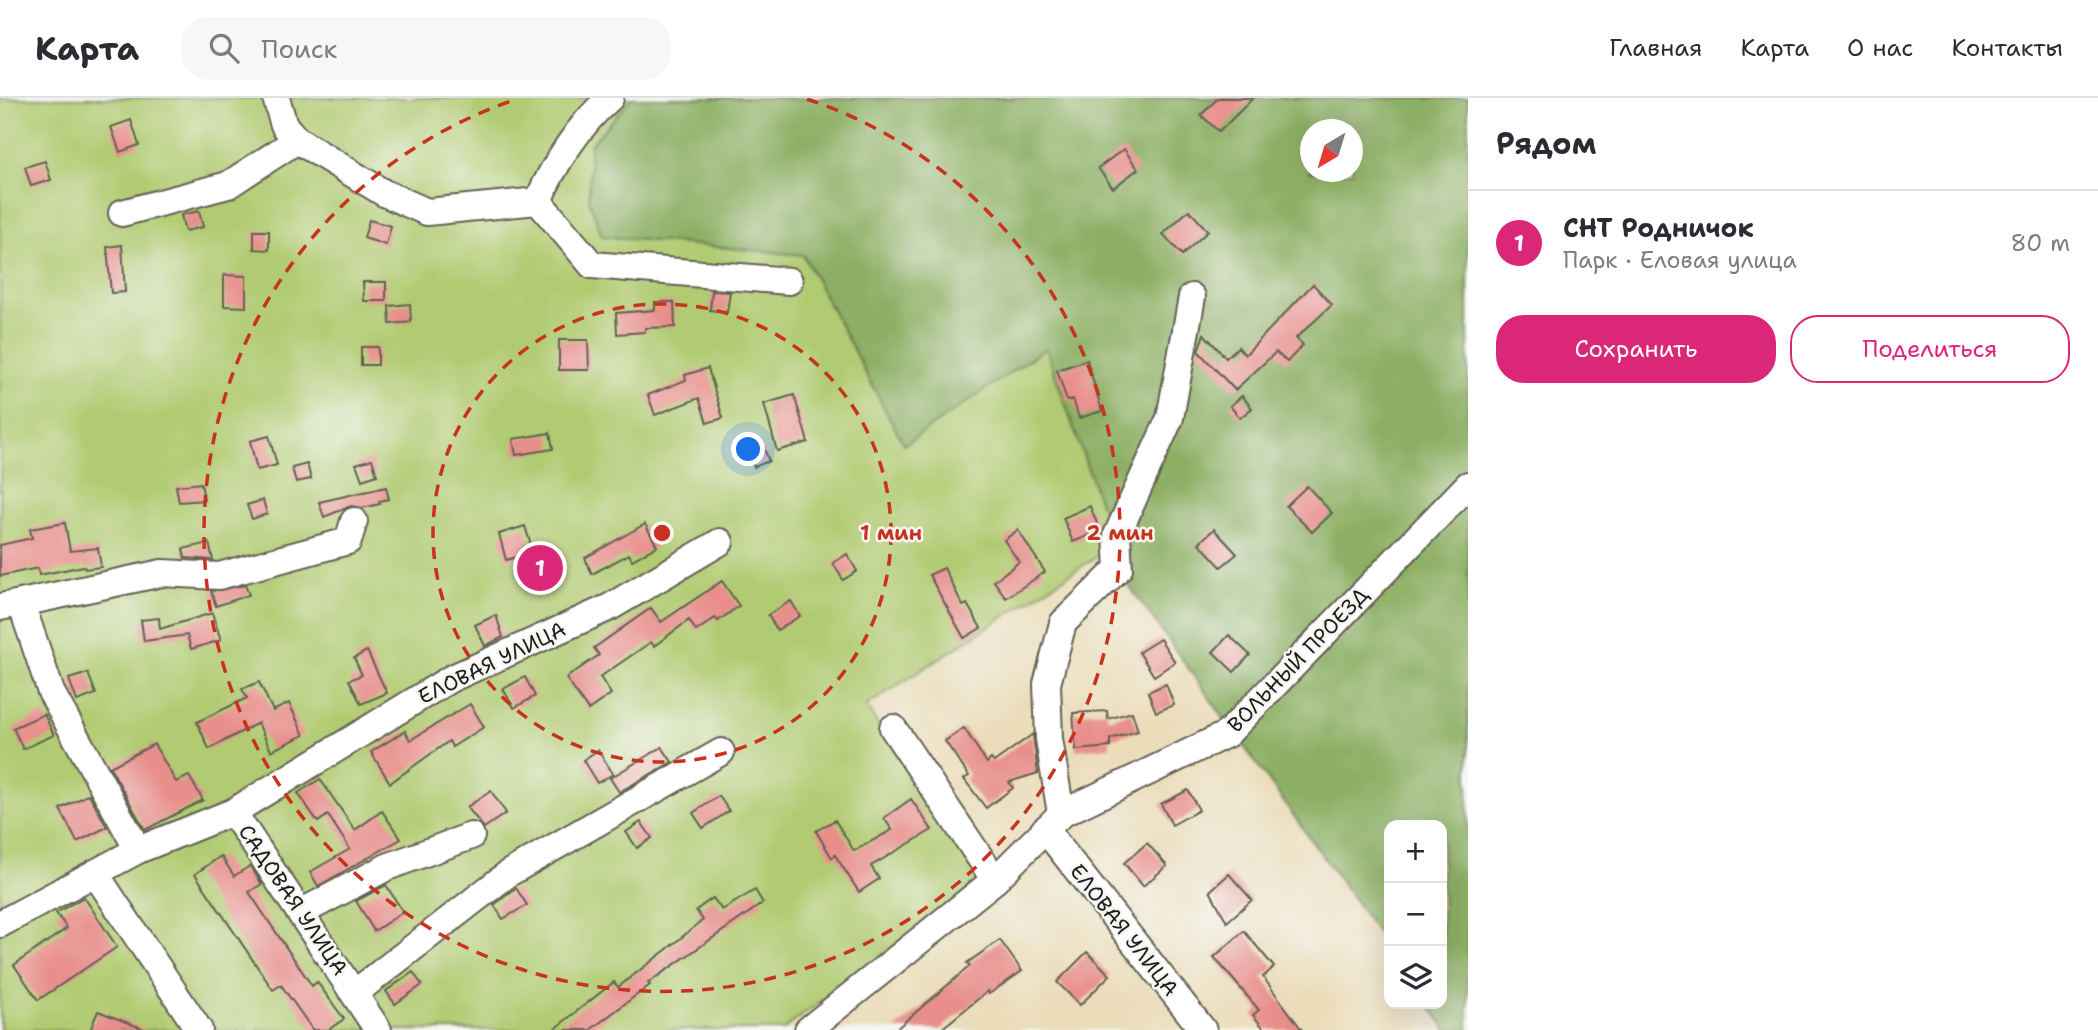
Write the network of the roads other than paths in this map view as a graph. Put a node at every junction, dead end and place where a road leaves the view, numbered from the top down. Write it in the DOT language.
graph roads {
  1 [pos="276,98"];
  2 [pos="610,98"];
  3 [pos="297,140"];
  4 [pos="538,201"];
  5 [pos="122,213"];
  6 [pos="789,281"];
  7 [pos="1192,297"];
  8 [pos="1468,485"];
  9 [pos="354,522"];
  10 [pos="720,542"];
  11 [pos="11,605"];
  12 [pos="893,728"];
  13 [pos="721,752"];
  14 [pos="233,812"];
  15 [pos="1053,821"];
  16 [pos="471,836"];
  17 [pos="138,850"];
  18 [pos="95,873"];
  19 [pos="995,880"];
  20 [pos="302,912"];
  21 [pos="0,923"];
  22 [pos="356,992"];
  23 [pos="199,1030"];
  24 [pos="379,1030"];
  25 [pos="808,1030"];
  26 [pos="1203,1030"];
  1 -- 3 [label="street"];
  2 -- 4 [label="street"];
  3 -- 4 [label="street"];
  3 -- 5 [label="street"];
  4 -- 6 [label="street"];
  7 -- 15 [label="street"];
  8 -- 15 [label="street, ВОЛЬНЫЙ ПРОЕЗД"];
  9 -- 11 [label="street"];
  10 -- 14 [label="street, ЕЛОВАЯ УЛИЦА"];
  11 -- 17 [label="street"];
  12 -- 19 [label="street"];
  13 -- 22 [label="street"];
  14 -- 17 [label="street, САДОВАЯ УЛИЦА"];
  14 -- 20 [label="street, САДОВАЯ УЛИЦА"];
  15 -- 19 [label="street"];
  15 -- 26 [label="street, ЕЛОВАЯ УЛИЦА"];
  16 -- 20 [label="street"];
  17 -- 18 [label="street, САДОВАЯ УЛИЦА"];
  18 -- 21 [label="street, САДОВАЯ УЛИЦА"];
  18 -- 23 [label="street"];
  19 -- 25 [label="street"];
  20 -- 22 [label="street, САДОВАЯ УЛИЦА"];
  22 -- 24 [label="street, САДОВАЯ УЛИЦА"];
}
